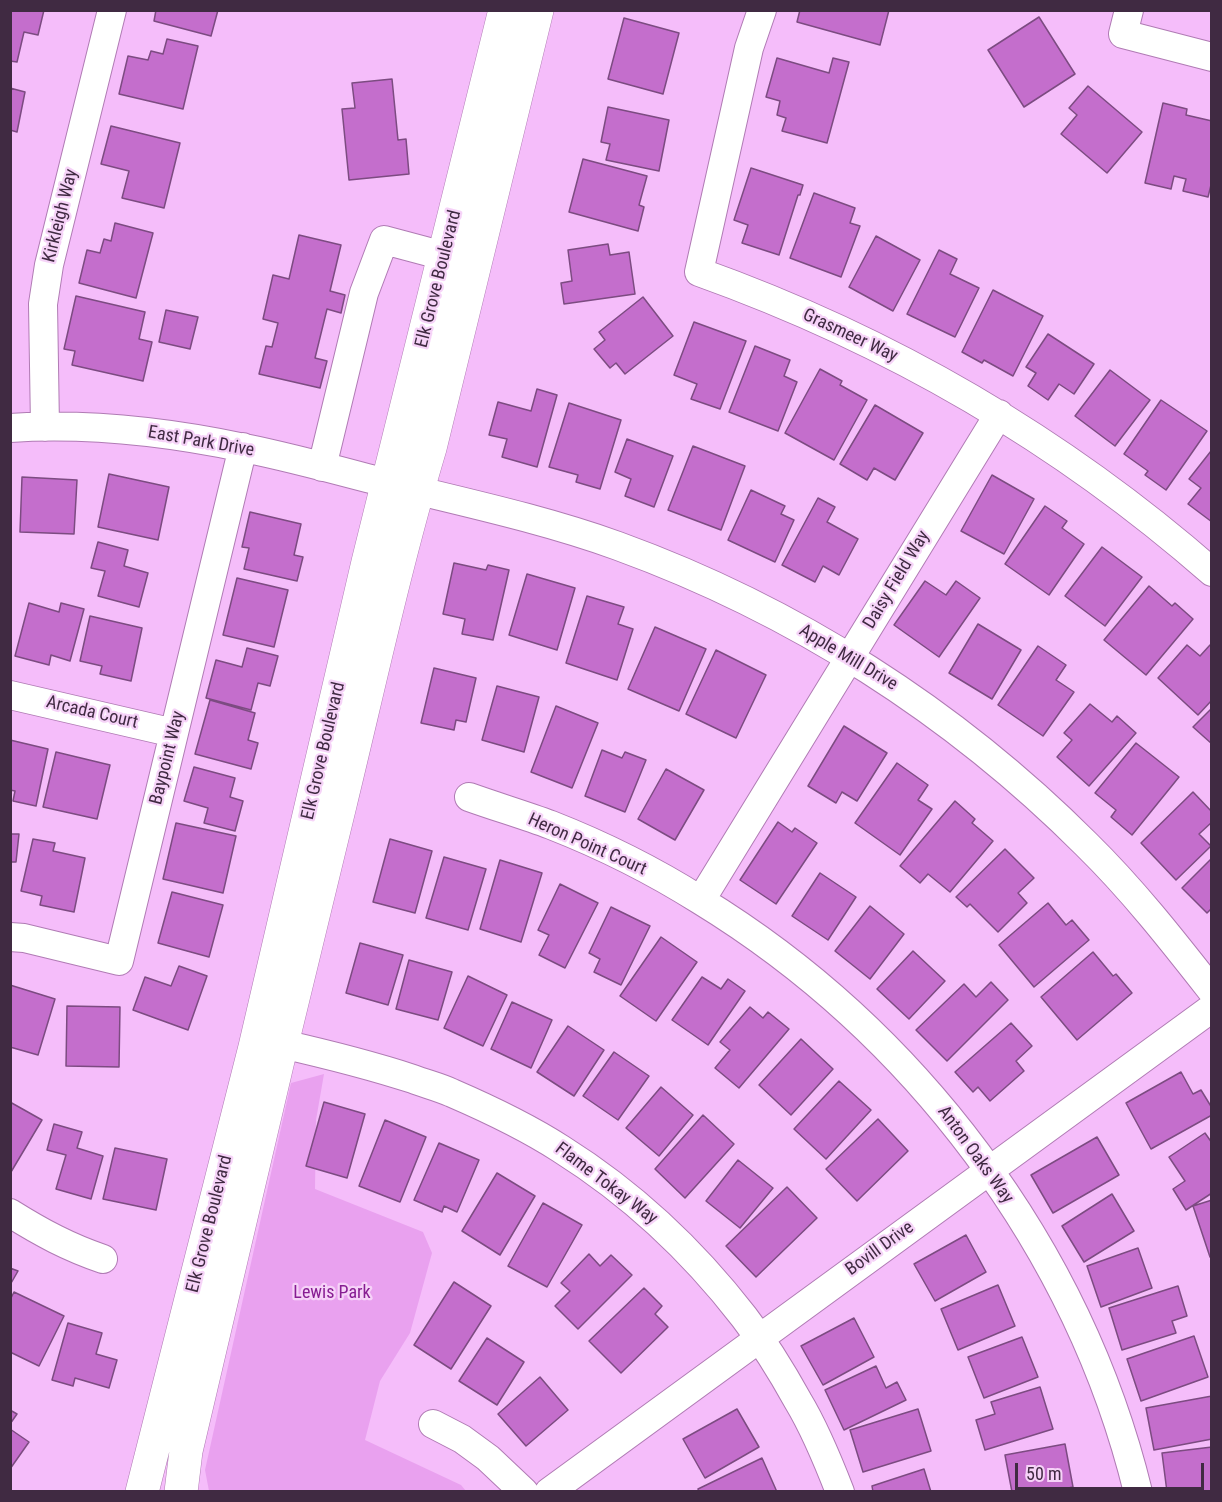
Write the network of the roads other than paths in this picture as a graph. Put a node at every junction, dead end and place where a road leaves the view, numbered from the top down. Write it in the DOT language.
graph roads {
  1 [pos="112,10"];
  2 [pos="505,10"];
  3 [pos="537,10"];
  4 [pos="762,10"];
  5 [pos="1129,10"];
  6 [pos="1212,57"];
  7 [pos="444,256"];
  8 [pos="999,414"];
  9 [pos="45,427"];
  10 [pos="10,428"];
  11 [pos="243,447"];
  12 [pos="322,466"];
  13 [pos="403,486"];
  14 [pos="1212,572"];
  15 [pos="850,657"];
  16 [pos="10,695"];
  17 [pos="174,733"];
  18 [pos="470,797"];
  19 [pos="701,900"];
  20 [pos="10,937"];
  21 [pos="1212,991"];
  22 [pos="1212,1008"];
  23 [pos="282,1044"];
  24 [pos="990,1170"];
  25 [pos="10,1213"];
  26 [pos="103,1259"];
  27 [pos="759,1338"];
  28 [pos="433,1424"];
  29 [pos="142,1491"];
  30 [pos="181,1491"];
  31 [pos="524,1491"];
  32 [pos="549,1491"];
  33 [pos="840,1491"];
  34 [pos="1138,1491"];
  1 -- 9 [label="street, Kirkleigh Way"];
  2 -- 7 [label="main road, Elk Grove Boulevard"];
  3 -- 13 [label="main road, Elk Grove Boulevard"];
  4 -- 8 [label="street, Grasmeer Way"];
  5 -- 6 [label="street"];
  7 -- 12 [label="street"];
  7 -- 13 [label="main road, Elk Grove Boulevard"];
  8 -- 14 [label="street, Grasmeer Way"];
  8 -- 15 [label="street, Daisy Field Way"];
  9 -- 10 [label="street, East Park Drive"];
  9 -- 11 [label="street, East Park Drive"];
  11 -- 12 [label="street, East Park Drive"];
  11 -- 17 [label="street, Baypoint Way"];
  12 -- 13 [label="street, East Park Drive"];
  13 -- 15 [label="street, Apple Mill Drive"];
  13 -- 23 [label="main road, Elk Grove Boulevard"];
  13 -- 29 [label="main road, Elk Grove Boulevard"];
  15 -- 19 [label="street, Daisy Field Way"];
  15 -- 21 [label="street, Apple Mill Drive"];
  16 -- 17 [label="street, Arcada Court"];
  17 -- 20 [label="street, Baypoint Way"];
  18 -- 19 [label="street, Heron Point Court"];
  19 -- 24 [label="street, Anton Oaks Way"];
  22 -- 24 [label="street, Bovill Drive"];
  23 -- 27 [label="street, Flame Tokay Way"];
  23 -- 30 [label="main road, Elk Grove Boulevard"];
  24 -- 27 [label="street, Bovill Drive"];
  24 -- 34 [label="street, Anton Oaks Way"];
  25 -- 26 [label="street"];
  27 -- 32 [label="street, Bovill Drive"];
  27 -- 33 [label="street, Flame Tokay Way"];
  28 -- 31 [label="street"];
}
